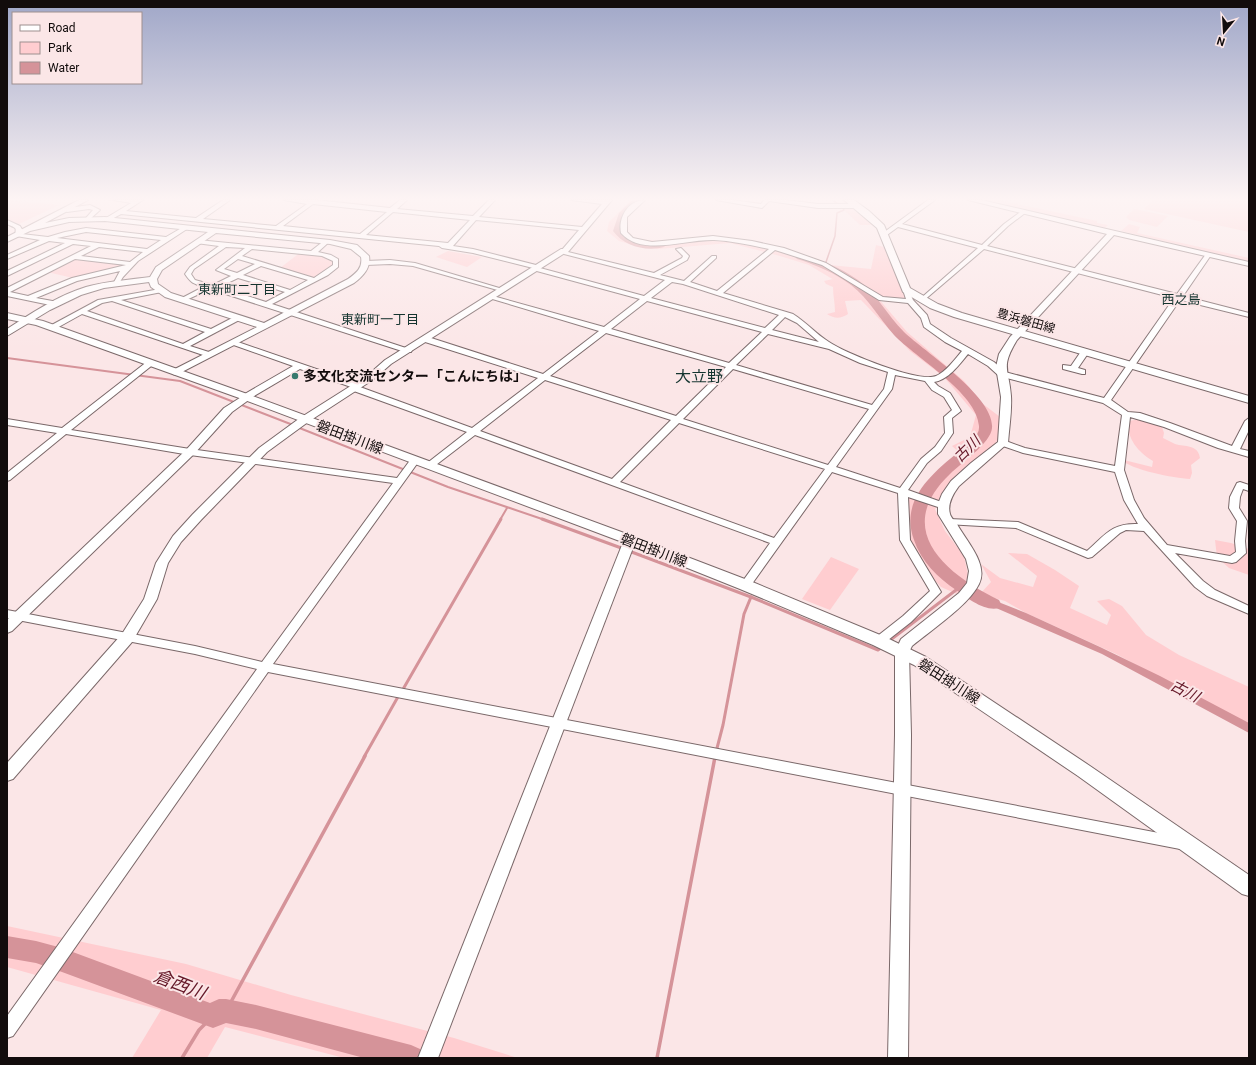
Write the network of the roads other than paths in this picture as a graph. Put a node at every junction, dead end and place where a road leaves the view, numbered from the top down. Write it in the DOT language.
graph roads {
  1 [pos="679,249"];
  2 [pos="22,250"];
  3 [pos="56,250"];
  4 [pos="89,250"];
  5 [pos="139,250"];
  6 [pos="187,250"];
  7 [pos="218,250"];
  8 [pos="247,250"];
  9 [pos="279,250"];
  10 [pos="317,250"];
  11 [pos="358,250"];
  12 [pos="459,250"];
  13 [pos="772,250"];
  14 [pos="779,250"];
  15 [pos="891,250"];
  16 [pos="980,250"];
  17 [pos="993,250"];
  18 [pos="1096,250"];
  19 [pos="1185,250"];
  20 [pos="150,251"];
  21 [pos="564,251"];
  22 [pos="313,253"];
  23 [pos="1208,255"];
  24 [pos="7,257"];
  25 [pos="74,257"];
  26 [pos="237,257"];
  27 [pos="714,258"];
  28 [pos="366,262"];
  29 [pos="130,264"];
  30 [pos="261,264"];
  31 [pos="1249,264"];
  32 [pos="536,268"];
  33 [pos="124,269"];
  34 [pos="1076,271"];
  35 [pos="7,274"];
  36 [pos="655,275"];
  37 [pos="238,276"];
  38 [pos="153,279"];
  39 [pos="670,279"];
  40 [pos="314,280"];
  41 [pos="685,283"];
  42 [pos="116,284"];
  43 [pos="212,287"];
  44 [pos="504,290"];
  45 [pos="906,290"];
  46 [pos="7,291"];
  47 [pos="160,291"];
  48 [pos="291,292"];
  49 [pos="718,293"];
  50 [pos="7,294"];
  51 [pos="1178,297"];
  52 [pos="110,298"];
  53 [pos="491,298"];
  54 [pos="28,299"];
  55 [pos="646,299"];
  56 [pos="182,300"];
  57 [pos="922,300"];
  58 [pos="910,301"];
  59 [pos="55,304"];
  60 [pos="267,304"];
  61 [pos="81,311"];
  62 [pos="292,312"];
  63 [pos="784,314"];
  64 [pos="1249,315"];
  65 [pos="7,316"];
  66 [pos="239,318"];
  67 [pos="27,320"];
  68 [pos="264,326"];
  69 [pos="52,327"];
  70 [pos="605,330"];
  71 [pos="766,331"];
  72 [pos="211,332"];
  73 [pos="7,333"];
  74 [pos="1019,333"];
  75 [pos="425,339"];
  76 [pos="232,343"];
  77 [pos="184,346"];
  78 [pos="408,350"];
  79 [pos="835,350"];
  80 [pos="967,350"];
  81 [pos="1085,352"];
  82 [pos="209,355"];
  83 [pos="151,363"];
  84 [pos="299,366"];
  85 [pos="1130,366"];
  86 [pos="731,367"];
  87 [pos="892,371"];
  88 [pos="176,372"];
  89 [pos="1082,372"];
  90 [pos="1002,374"];
  91 [pos="544,377"];
  92 [pos="928,380"];
  93 [pos="356,387"];
  94 [pos="246,397"];
  95 [pos="1249,400"];
  96 [pos="1106,401"];
  97 [pos="875,408"];
  98 [pos="1126,414"];
  99 [pos="304,420"];
  100 [pos="677,420"];
  101 [pos="1249,421"];
  102 [pos="7,422"];
  103 [pos="66,431"];
  104 [pos="473,432"];
  105 [pos="1003,443"];
  106 [pos="1235,449"];
  107 [pos="190,452"];
  108 [pos="1249,454"];
  109 [pos="251,460"];
  110 [pos="414,461"];
  111 [pos="429,466"];
  112 [pos="830,469"];
  113 [pos="1119,470"];
  114 [pos="7,478"];
  115 [pos="400,481"];
  116 [pos="613,483"];
  117 [pos="1249,488"];
  118 [pos="903,491"];
  119 [pos="942,505"];
  120 [pos="949,522"];
  121 [pos="1146,528"];
  122 [pos="630,540"];
  123 [pos="776,542"];
  124 [pos="1164,548"];
  125 [pos="745,585"];
  126 [pos="1249,610"];
  127 [pos="7,614"];
  128 [pos="19,616"];
  129 [pos="7,628"];
  130 [pos="127,638"];
  131 [pos="879,641"];
  132 [pos="902,652"];
  133 [pos="265,667"];
  134 [pos="558,724"];
  135 [pos="7,774"];
  136 [pos="902,790"];
  137 [pos="1188,844"];
  138 [pos="1249,887"];
  139 [pos="7,1030"];
  140 [pos="428,1058"];
  141 [pos="898,1058"];
  1 -- 36 [label="street"];
  2 -- 24 [label="street"];
  3 -- 35 [label="street"];
  4 -- 25 [label="street"];
  5 -- 20 [label="street"];
  6 -- 38 [label="street"];
  7 -- 43 [label="street"];
  8 -- 26 [label="street"];
  9 -- 22 [label="street"];
  10 -- 22 [label="street"];
  11 -- 28 [label="street"];
  12 -- 32 [label="street"];
  13 -- 49 [label="street"];
  14 -- 58 [label="street"];
  15 -- 45 [label="main road"];
  16 -- 57 [label="street"];
  17 -- 34 [label="street"];
  18 -- 34 [label="street"];
  19 -- 23 [label="street"];
  20 -- 29 [label="street"];
  21 -- 32 [label="street"];
  21 -- 36 [label="street"];
  22 -- 40 [label="street"];
  23 -- 31 [label="street"];
  23 -- 51 [label="street"];
  25 -- 29 [label="street"];
  25 -- 46 [label="street"];
  26 -- 30 [label="street"];
  26 -- 37 [label="street"];
  27 -- 41 [label="street"];
  28 -- 44 [label="street"];
  28 -- 62 [label="street"];
  29 -- 33 [label="street"];
  30 -- 37 [label="street"];
  30 -- 40 [label="street"];
  32 -- 44 [label="street"];
  32 -- 55 [label="street"];
  33 -- 42 [label="street"];
  33 -- 54 [label="street"];
  34 -- 51 [label="street"];
  34 -- 74 [label="street"];
  36 -- 39 [label="street"];
  37 -- 43 [label="street"];
  37 -- 48 [label="street"];
  38 -- 42 [label="street"];
  38 -- 47 [label="street"];
  39 -- 41 [label="street"];
  39 -- 55 [label="street"];
  40 -- 48 [label="street"];
  41 -- 49 [label="street"];
  42 -- 59 [label="street"];
  43 -- 56 [label="street"];
  43 -- 60 [label="street"];
  44 -- 53 [label="street"];
  45 -- 57 [label="main road, 豊浜磐田線"];
  45 -- 58 [label="street"];
  47 -- 52 [label="street"];
  47 -- 56 [label="street"];
  48 -- 60 [label="street"];
  49 -- 63 [label="street"];
  50 -- 54 [label="street"];
  51 -- 64 [label="street"];
  51 -- 85 [label="street"];
  52 -- 61 [label="street"];
  52 -- 72 [label="street"];
  53 -- 70 [label="street"];
  53 -- 75 [label="street"];
  54 -- 59 [label="street"];
  55 -- 70 [label="street"];
  55 -- 71 [label="street"];
  56 -- 66 [label="street"];
  57 -- 74 [label="main road, 豊浜磐田線"];
  58 -- 80 [label="street"];
  59 -- 67 [label="street"];
  60 -- 62 [label="street"];
  61 -- 69 [label="street"];
  61 -- 77 [label="street"];
  62 -- 68 [label="street"];
  62 -- 78 [label="street"];
  63 -- 71 [label="street"];
  63 -- 79 [label="street"];
  65 -- 67 [label="main road, 磐田掛川線"];
  66 -- 68 [label="street"];
  66 -- 72 [label="street"];
  67 -- 69 [label="main road, 磐田掛川線"];
  67 -- 73 [label="street"];
  68 -- 76 [label="street"];
  69 -- 83 [label="main road, 磐田掛川線"];
  70 -- 86 [label="street"];
  70 -- 91 [label="street"];
  71 -- 79 [label="street"];
  71 -- 86 [label="street"];
  72 -- 77 [label="street"];
  74 -- 81 [label="main road, 豊浜磐田線"];
  74 -- 90 [label="street"];
  75 -- 78 [label="street"];
  75 -- 91 [label="street"];
  76 -- 82 [label="street"];
  76 -- 84 [label="street"];
  77 -- 82 [label="street"];
  78 -- 93 [label="street"];
  79 -- 87 [label="street"];
  80 -- 90 [label="street"];
  80 -- 92 [label="street"];
  81 -- 85 [label="main road, 豊浜磐田線"];
  81 -- 89 [label="street"];
  82 -- 88 [label="street"];
  83 -- 88 [label="main road, 磐田掛川線"];
  83 -- 103 [label="street"];
  84 -- 93 [label="street"];
  84 -- 94 [label="street"];
  85 -- 95 [label="main road, 豊浜磐田線"];
  85 -- 96 [label="street"];
  86 -- 97 [label="street"];
  86 -- 100 [label="street"];
  87 -- 92 [label="street"];
  87 -- 97 [label="street"];
  88 -- 94 [label="main road, 磐田掛川線"];
  90 -- 96 [label="street"];
  90 -- 105 [label="street"];
  91 -- 100 [label="street"];
  91 -- 104 [label="street"];
  92 -- 118 [label="street"];
  93 -- 99 [label="street"];
  93 -- 104 [label="street"];
  94 -- 99 [label="main road, 磐田掛川線"];
  94 -- 107 [label="street"];
  96 -- 98 [label="street"];
  97 -- 112 [label="street"];
  98 -- 106 [label="street"];
  98 -- 113 [label="street"];
  99 -- 109 [label="street"];
  99 -- 110 [label="main road, 磐田掛川線"];
  100 -- 112 [label="street"];
  100 -- 116 [label="street"];
  101 -- 106 [label="street"];
  102 -- 103 [label="street"];
  103 -- 107 [label="street"];
  103 -- 114 [label="street"];
  104 -- 111 [label="street"];
  104 -- 116 [label="street"];
  105 -- 113 [label="street"];
  105 -- 119 [label="street"];
  106 -- 108 [label="street"];
  107 -- 109 [label="street"];
  107 -- 128 [label="street"];
  109 -- 115 [label="street"];
  109 -- 130 [label="street"];
  110 -- 111 [label="main road, 磐田掛川線"];
  110 -- 115 [label="street"];
  111 -- 122 [label="main road, 磐田掛川線"];
  112 -- 118 [label="street"];
  112 -- 123 [label="street"];
  113 -- 121 [label="street"];
  115 -- 133 [label="street"];
  116 -- 123 [label="street"];
  117 -- 124 [label="street"];
  118 -- 119 [label="street"];
  118 -- 131 [label="street"];
  119 -- 120 [label="street"];
  120 -- 121 [label="street"];
  120 -- 132 [label="street"];
  121 -- 124 [label="street"];
  122 -- 125 [label="main road, 磐田掛川線"];
  122 -- 134 [label="street"];
  123 -- 125 [label="street"];
  124 -- 126 [label="street"];
  125 -- 131 [label="main road, 磐田掛川線"];
  127 -- 128 [label="street"];
  128 -- 129 [label="street"];
  128 -- 130 [label="street"];
  130 -- 133 [label="street"];
  130 -- 135 [label="street"];
  131 -- 132 [label="main road, 磐田掛川線"];
  132 -- 136 [label="street"];
  132 -- 137 [label="main road, 磐田掛川線"];
  133 -- 134 [label="street"];
  133 -- 139 [label="street"];
  134 -- 136 [label="street"];
  134 -- 140 [label="street"];
  136 -- 137 [label="street"];
  136 -- 141 [label="street"];
  137 -- 138 [label="main road, 磐田掛川線"];
}
